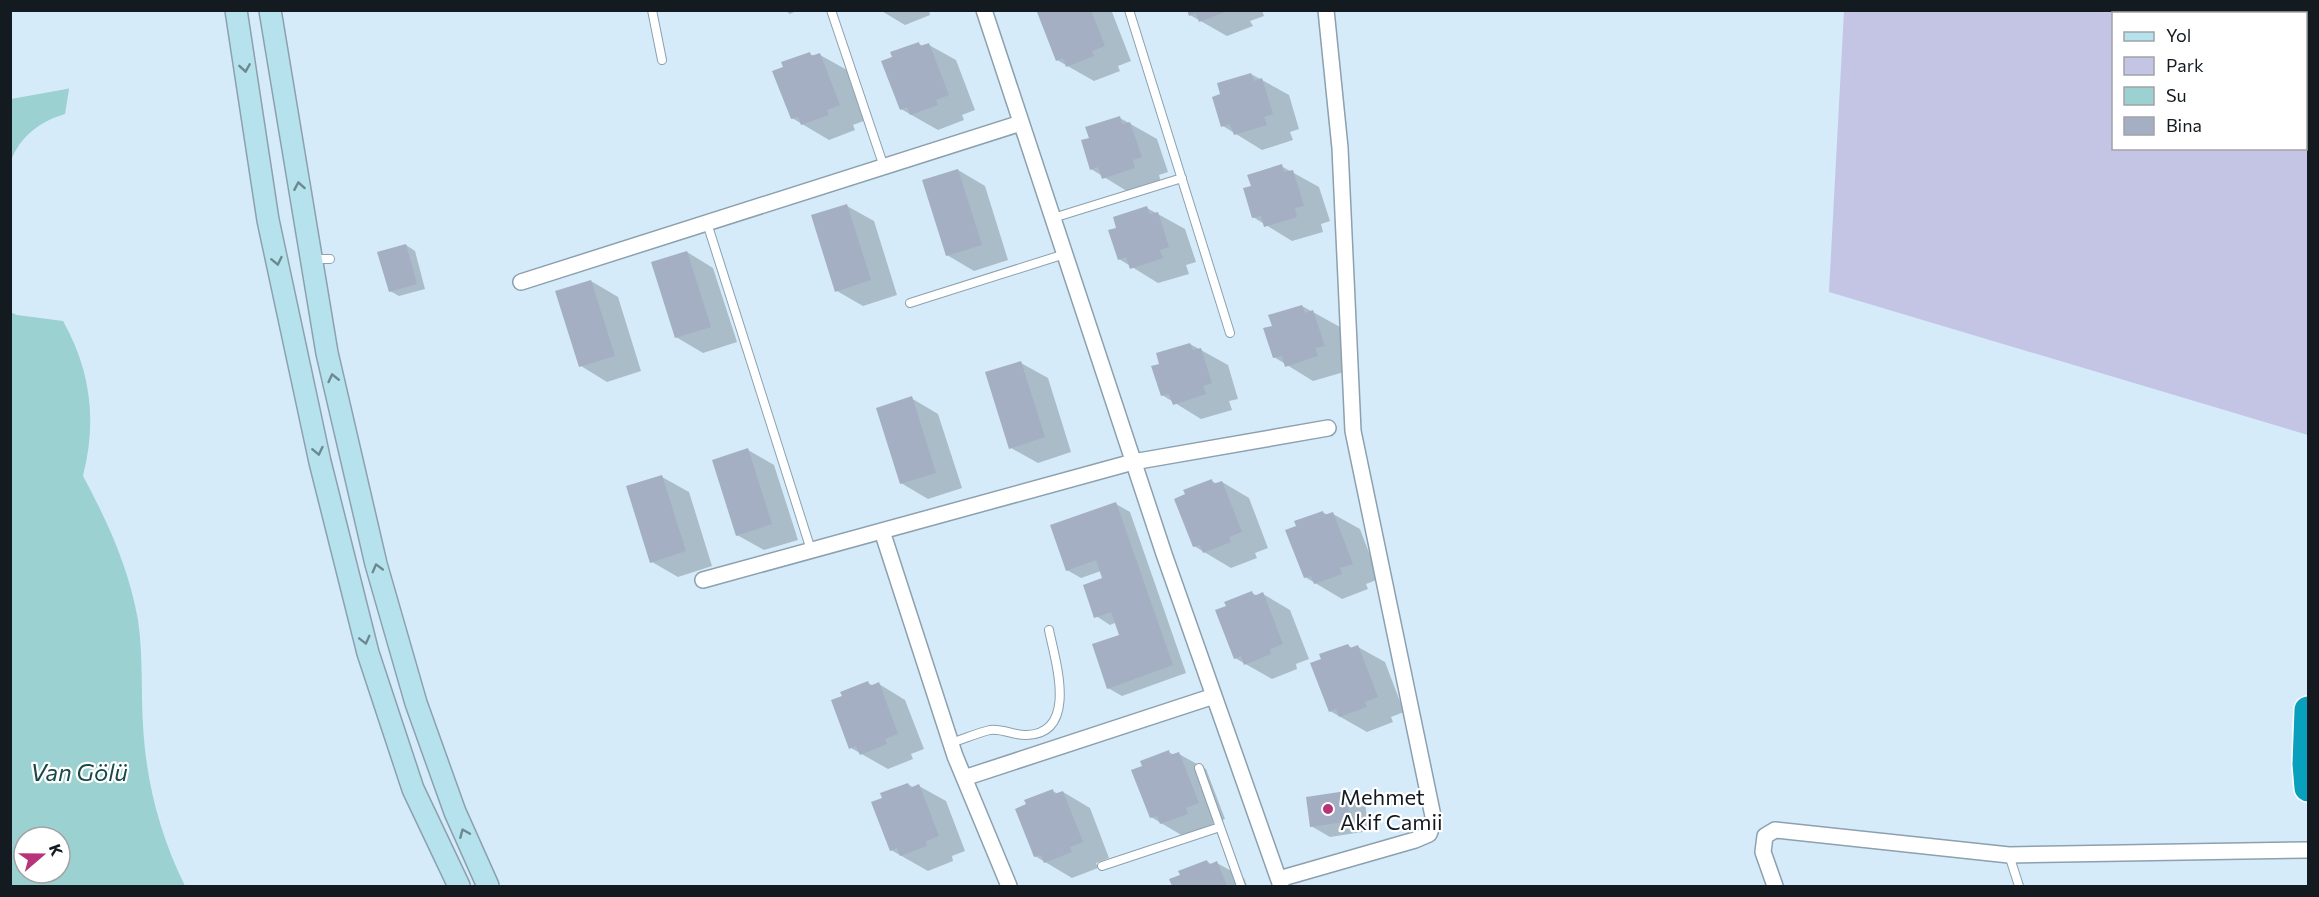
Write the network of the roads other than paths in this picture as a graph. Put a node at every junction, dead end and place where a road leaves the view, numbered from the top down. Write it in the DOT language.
graph roads {
  1 [pos="236,10"];
  2 [pos="270,10"];
  3 [pos="651,10"];
  4 [pos="831,10"];
  5 [pos="984,10"];
  6 [pos="1129,10"];
  7 [pos="1326,10"];
  8 [pos="662,60"];
  9 [pos="1021,123"];
  10 [pos="884,166"];
  11 [pos="1182,178"];
  12 [pos="1053,218"];
  13 [pos="707,223"];
  14 [pos="1065,254"];
  15 [pos="521,282"];
  16 [pos="910,303"];
  17 [pos="1230,333"];
  18 [pos="1328,428"];
  19 [pos="1133,462"];
  20 [pos="882,531"];
  21 [pos="812,550"];
  22 [pos="703,580"];
  23 [pos="1049,630"];
  24 [pos="1214,696"];
  25 [pos="2308,710"];
  26 [pos="951,742"];
  27 [pos="1199,768"];
  28 [pos="964,778"];
  29 [pos="2308,788"];
  30 [pos="1220,827"];
  31 [pos="2308,850"];
  32 [pos="2009,855"];
  33 [pos="1102,866"];
  34 [pos="1280,883"];
  35 [pos="459,886"];
  36 [pos="488,886"];
  37 [pos="1009,886"];
  38 [pos="1241,886"];
  39 [pos="1775,886"];
  40 [pos="2019,886"];
  1 -- 35 [label="main road, one-way"];
  36 -- 2 [label="main road, one-way"];
  3 -- 8 [label="lane"];
  4 -- 10 [label="lane"];
  5 -- 9 [label="street"];
  6 -- 11 [label="lane"];
  7 -- 34 [label="street"];
  9 -- 10 [label="street"];
  9 -- 12 [label="street"];
  10 -- 13 [label="street"];
  11 -- 12 [label="lane"];
  11 -- 17 [label="lane"];
  12 -- 14 [label="street"];
  13 -- 15 [label="street"];
  13 -- 21 [label="lane"];
  14 -- 16 [label="lane"];
  14 -- 19 [label="street"];
  18 -- 19 [label="street"];
  19 -- 20 [label="street"];
  19 -- 24 [label="street"];
  20 -- 21 [label="street"];
  20 -- 26 [label="street"];
  21 -- 22 [label="street"];
  23 -- 26 [label="lane"];
  24 -- 28 [label="street"];
  24 -- 34 [label="street"];
  25 -- 29 [label="highway"];
  26 -- 28 [label="street"];
  27 -- 30 [label="lane"];
  28 -- 37 [label="street"];
  30 -- 33 [label="lane"];
  30 -- 38 [label="lane"];
  31 -- 32 [label="street"];
  32 -- 39 [label="street"];
  32 -- 40 [label="lane"];
}
